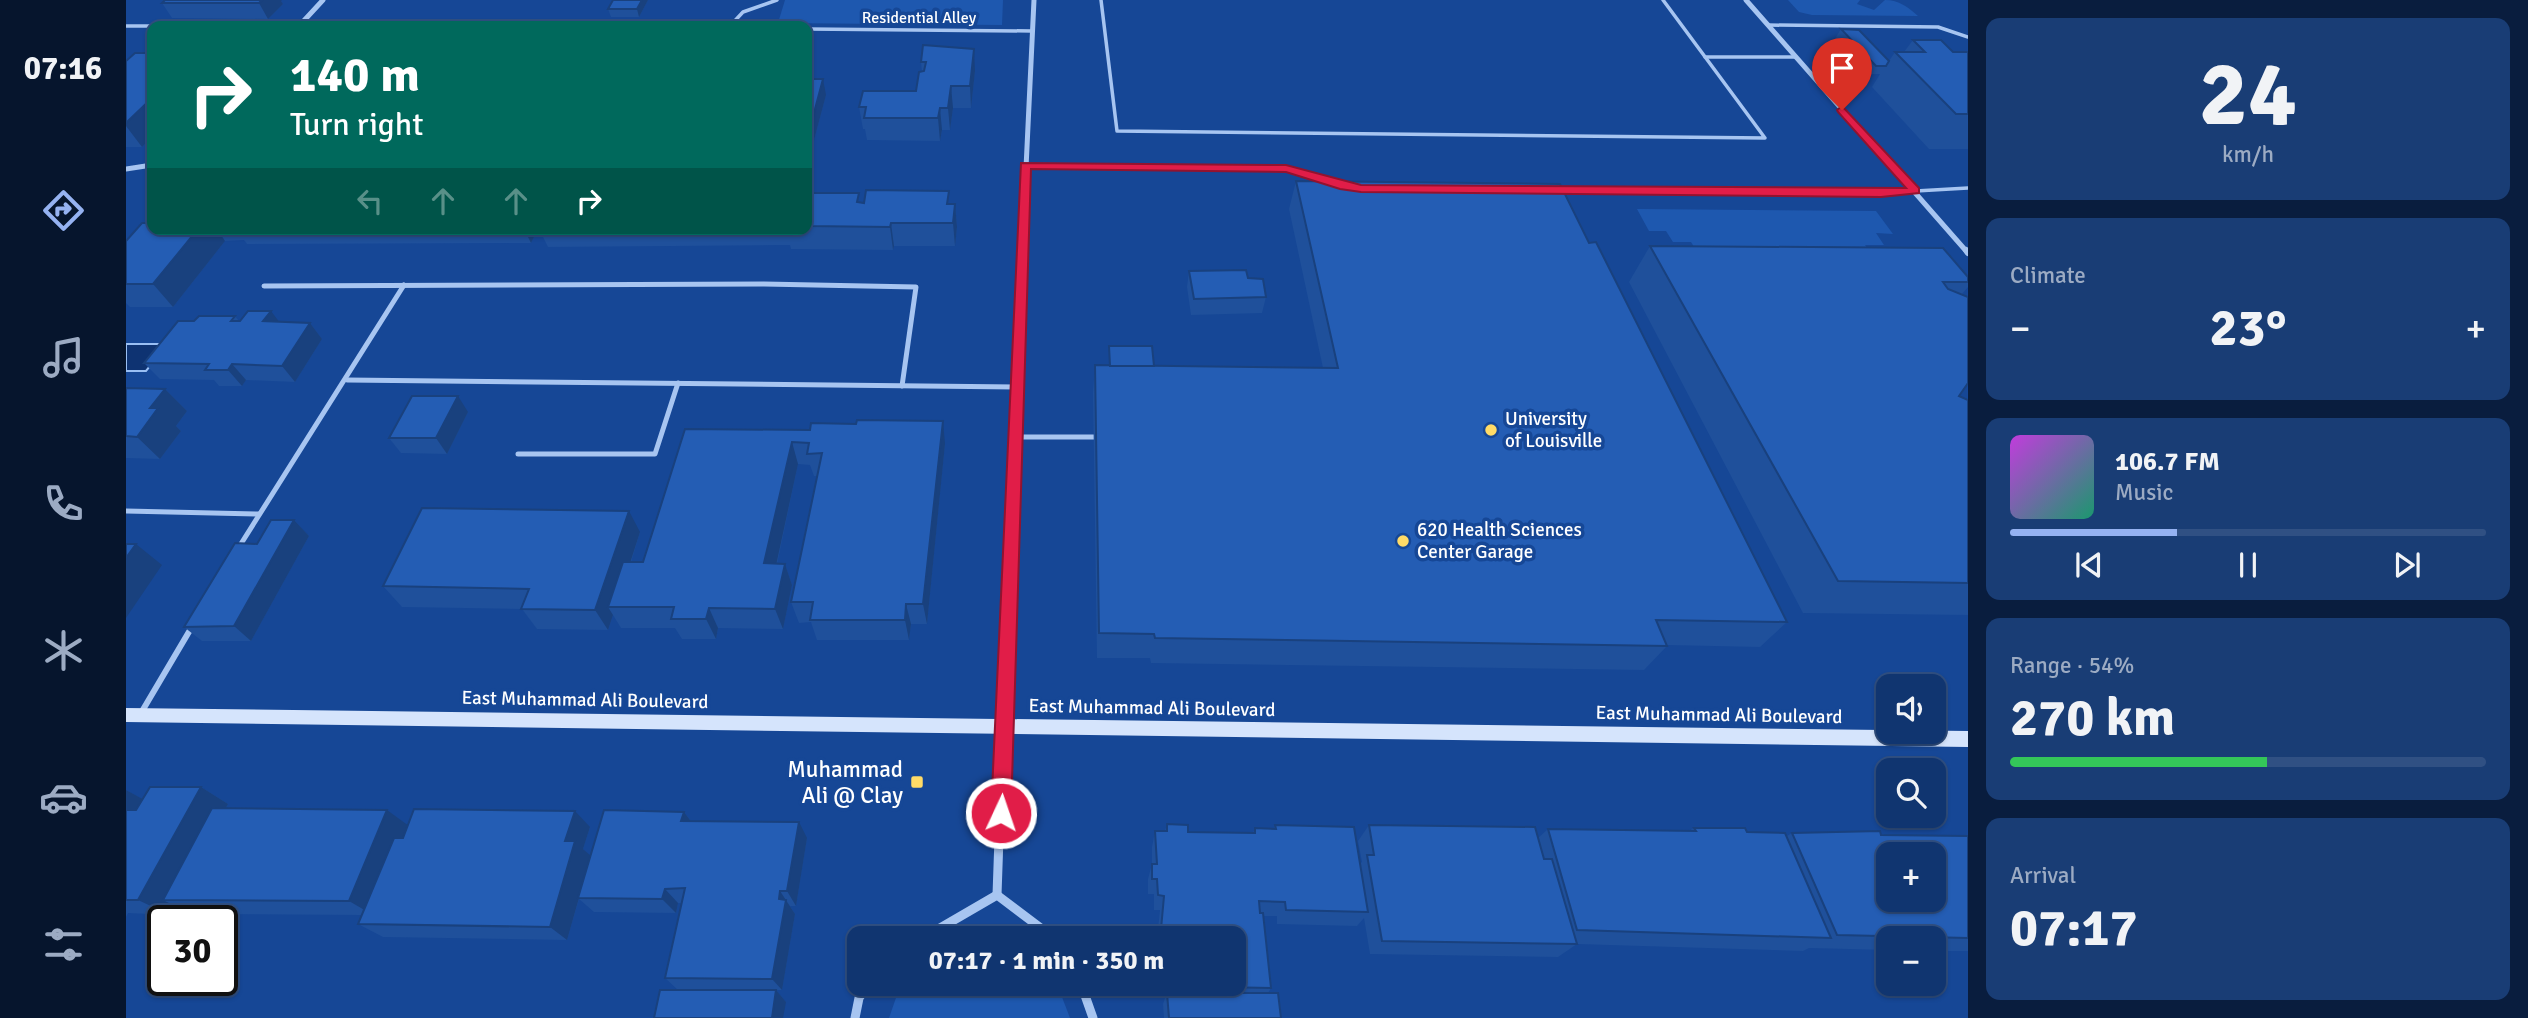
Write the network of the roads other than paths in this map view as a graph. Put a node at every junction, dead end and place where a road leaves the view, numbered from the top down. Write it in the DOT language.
graph roads {
  1 [pos="323,0"];
  2 [pos="777,0"];
  3 [pos="1034,0"];
  4 [pos="1101,0"];
  5 [pos="1663,0"];
  6 [pos="1746,0"];
  7 [pos="304,21"];
  8 [pos="732,21"];
  9 [pos="1768,25"];
  10 [pos="126,26"];
  11 [pos="147,26"];
  12 [pos="812,29"];
  13 [pos="1031,31"];
  14 [pos="1968,37"];
  15 [pos="1705,57"];
  16 [pos="1796,57"];
  17 [pos="1025,166"];
  18 [pos="1345,187"];
  19 [pos="1968,188"];
  20 [pos="1553,190"];
  21 [pos="1915,191"];
  22 [pos="1968,253"];
  23 [pos="404,285"];
  24 [pos="264,286"];
  25 [pos="346,380"];
  26 [pos="678,383"];
  27 [pos="902,386"];
  28 [pos="1016,387"];
  29 [pos="1094,437"];
  30 [pos="1013,438"];
  31 [pos="518,454"];
  32 [pos="126,511"];
  33 [pos="259,514"];
  34 [pos="233,558"];
  35 [pos="200,614"];
  36 [pos="133,716"];
  37 [pos="1004,726"];
  38 [pos="1968,739"];
  39 [pos="997,895"];
  40 [pos="944,926"];
  41 [pos="1038,926"];
  42 [pos="860,996"];
  43 [pos="1085,996"];
  44 [pos="855,1018"];
  45 [pos="1093,1018"];
  1 -- 7 [label="street"];
  2 -- 8 [label="lane"];
  3 -- 13 [label="street"];
  4 -- 15 [label="lane"];
  5 -- 15 [label="lane"];
  6 -- 9 [label="street"];
  9 -- 14 [label="lane"];
  9 -- 16 [label="street"];
  10 -- 11 [label="lane"];
  12 -- 13 [label="lane, Residential Alley"];
  13 -- 17 [label="street"];
  15 -- 16 [label="lane"];
  16 -- 21 [label="street"];
  17 -- 18 [label="lane"];
  17 -- 28 [label="street"];
  19 -- 21 [label="lane"];
  20 -- 21 [label="lane"];
  21 -- 22 [label="street"];
  23 -- 24 [label="lane"];
  23 -- 25 [label="lane"];
  23 -- 27 [label="lane"];
  25 -- 26 [label="lane"];
  25 -- 33 [label="lane"];
  26 -- 27 [label="lane"];
  26 -- 31 [label="lane"];
  27 -- 28 [label="lane"];
  28 -- 30 [label="street"];
  29 -- 30 [label="lane"];
  30 -- 37 [label="street"];
  32 -- 33 [label="lane"];
  33 -- 34 [label="lane"];
  35 -- 36 [label="lane"];
  36 -- 37 [label="street, East Muhammad Ali Boulevard"];
  37 -- 38 [label="street, East Muhammad Ali Boulevard"];
  37 -- 39 [label="street"];
  39 -- 40 [label="street"];
  39 -- 41 [label="street"];
  42 -- 44 [label="street"];
  43 -- 45 [label="street"];
}
